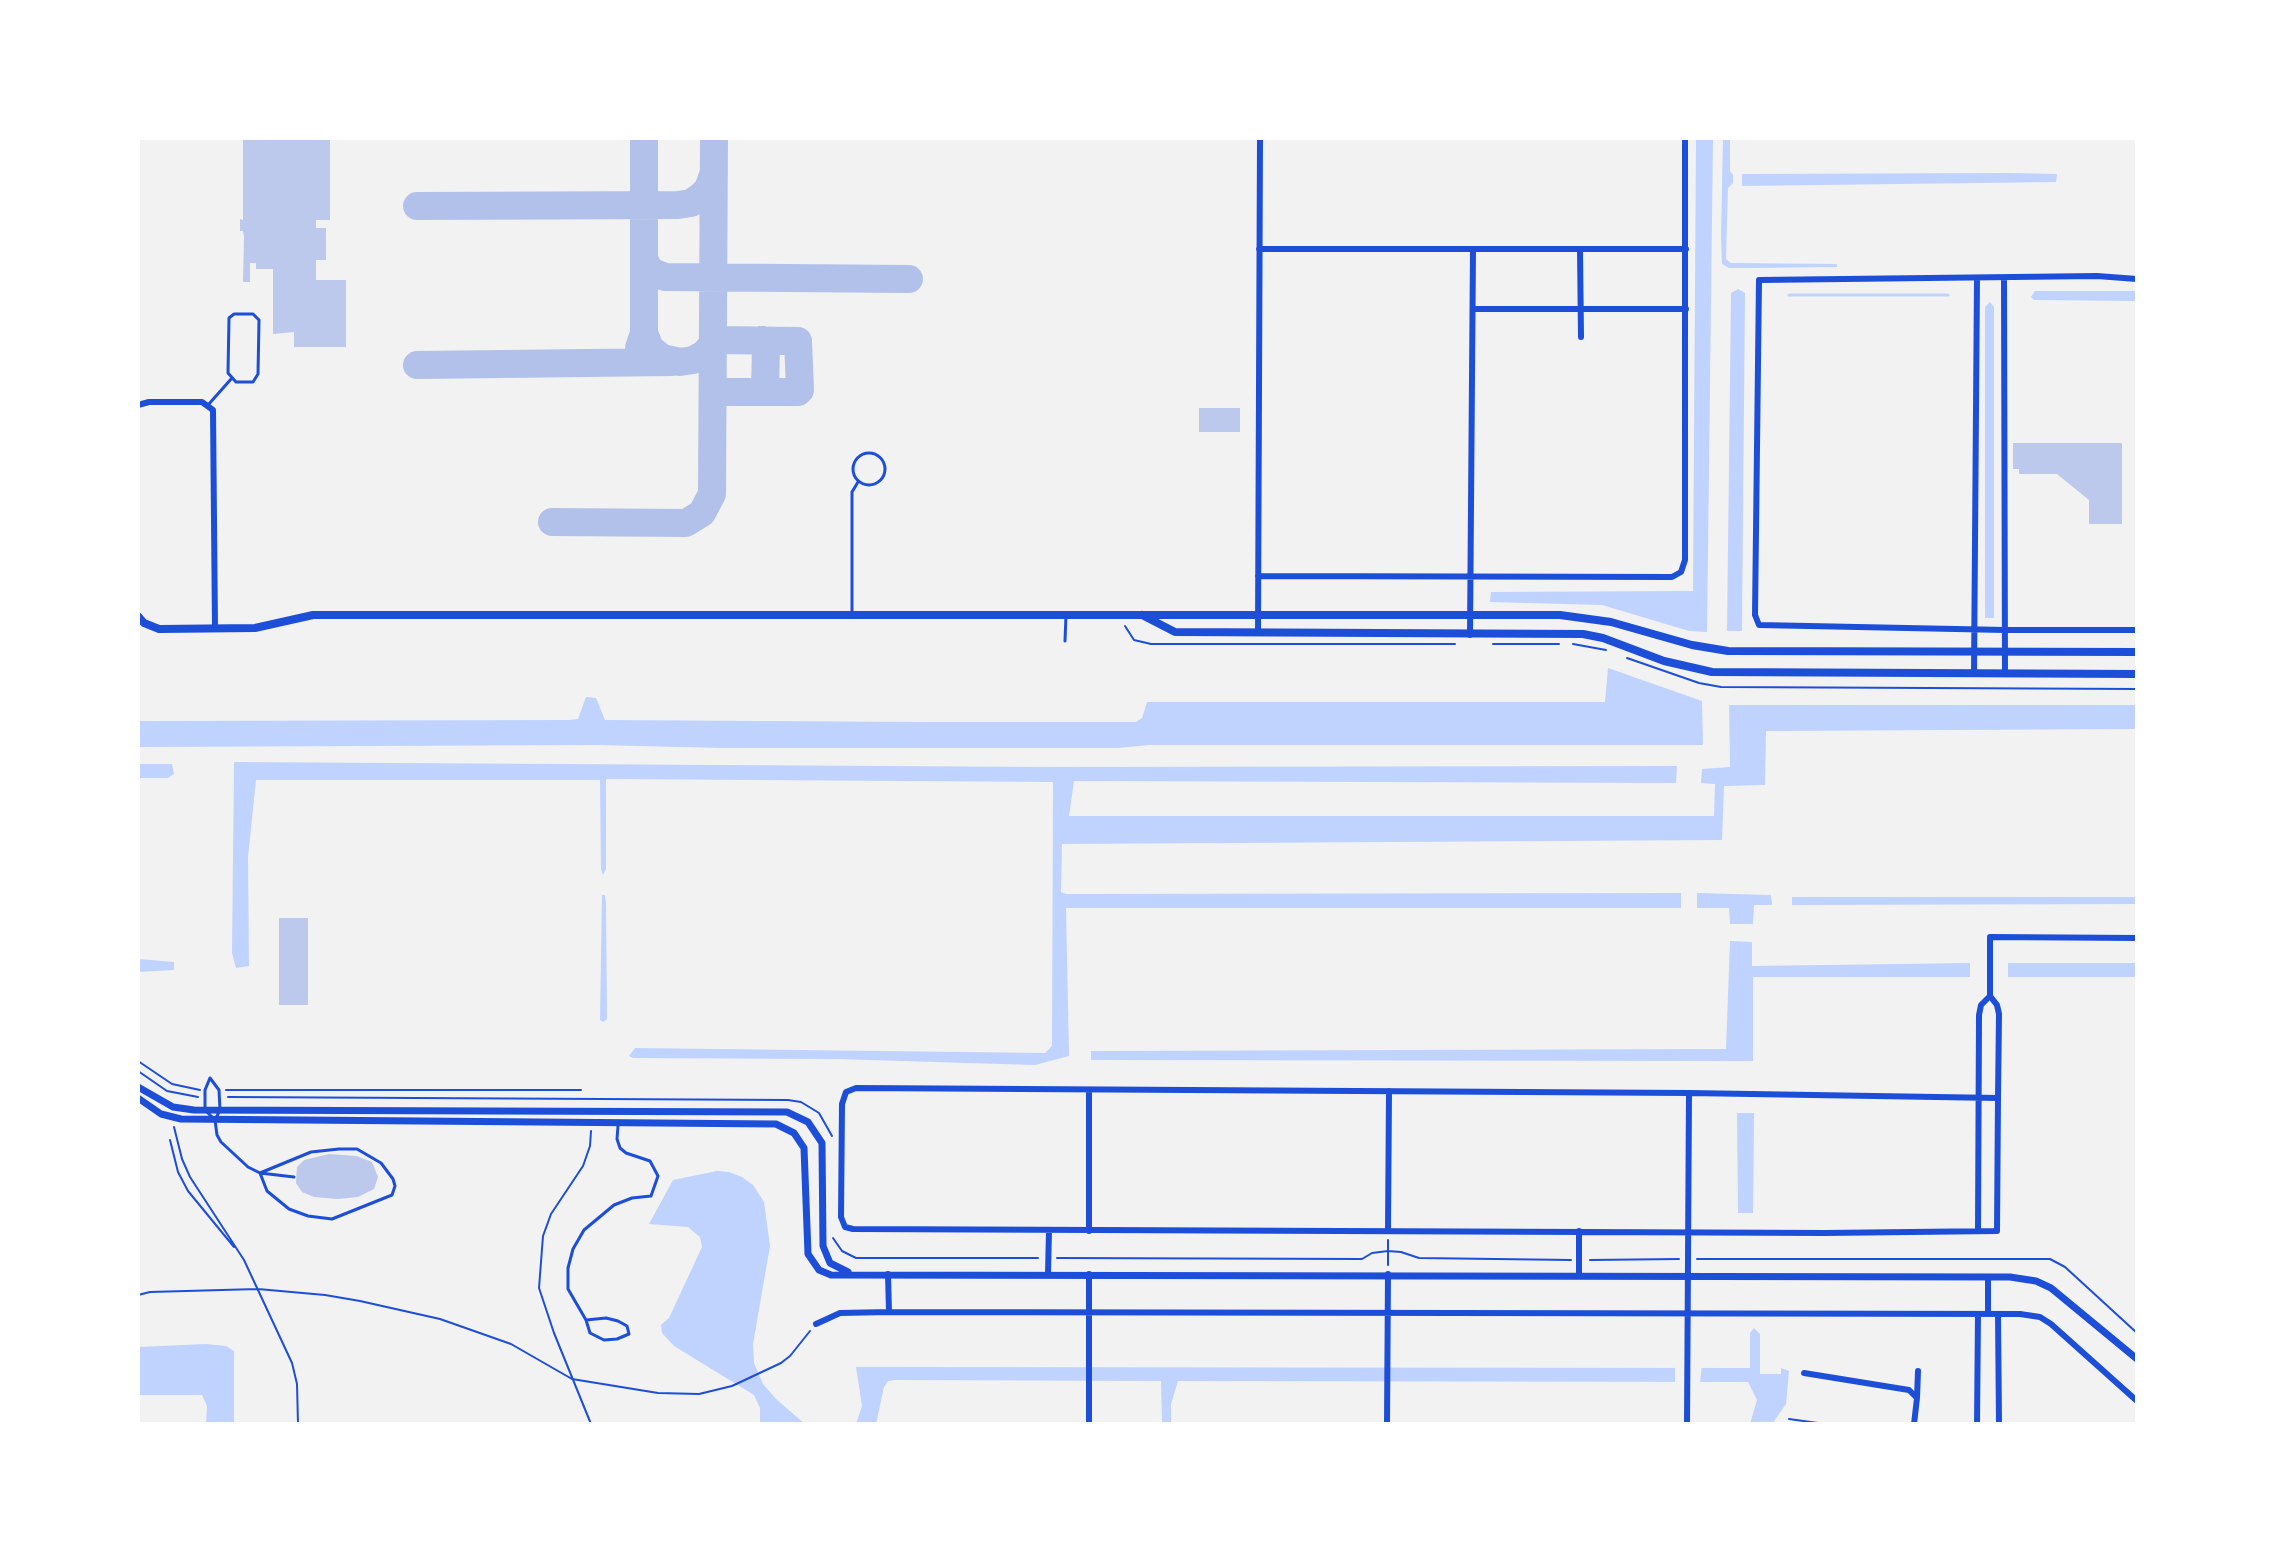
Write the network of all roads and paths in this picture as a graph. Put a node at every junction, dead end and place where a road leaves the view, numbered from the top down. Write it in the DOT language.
graph roads {
  1 [pos="1260,138"];
  2 [pos="1685,138"];
  3 [pos="1259,249"];
  4 [pos="1473,249"];
  5 [pos="1686,249"];
  6 [pos="1580,250"];
  7 [pos="1977,278"];
  8 [pos="2004,278"];
  9 [pos="2137,279"];
  10 [pos="1473,309"];
  11 [pos="1580,309"];
  12 [pos="1686,309"];
  13 [pos="1581,337"];
  14 [pos="232,378"];
  15 [pos="138,401"];
  16 [pos="208,405"];
  17 [pos="858,482"];
  18 [pos="1258,576"];
  19 [pos="1471,576"];
  20 [pos="852,615"];
  21 [pos="1066,615"];
  22 [pos="1142,615"];
  23 [pos="1258,615"];
  24 [pos="138,616"];
  25 [pos="1471,616"];
  26 [pos="1122,620"];
  27 [pos="215,629"];
  28 [pos="1974,630"];
  29 [pos="2005,630"];
  30 [pos="2137,630"];
  31 [pos="1258,633"];
  32 [pos="1470,635"];
  33 [pos="1065,641"];
  34 [pos="1459,644"];
  35 [pos="1482,644"];
  36 [pos="1560,644"];
  37 [pos="1573,644"];
  38 [pos="1605,650"];
  39 [pos="1974,652"];
  40 [pos="2005,652"];
  41 [pos="2137,652"];
  42 [pos="1619,655"];
  43 [pos="1974,674"];
  44 [pos="2005,674"];
  45 [pos="2137,674"];
  46 [pos="2137,689"];
  47 [pos="2137,938"];
  48 [pos="1990,996"];
  49 [pos="138,1061"];
  50 [pos="138,1071"];
  51 [pos="138,1087"];
  52 [pos="205,1090"];
  53 [pos="219,1090"];
  54 [pos="581,1090"];
  55 [pos="1089,1090"];
  56 [pos="1389,1091"];
  57 [pos="1689,1093"];
  58 [pos="205,1097"];
  59 [pos="220,1097"];
  60 [pos="138,1098"];
  61 [pos="1980,1098"];
  62 [pos="1998,1098"];
  63 [pos="591,1100"];
  64 [pos="205,1110"];
  65 [pos="220,1110"];
  66 [pos="173,1119"];
  67 [pos="215,1120"];
  68 [pos="618,1121"];
  69 [pos="170,1140"];
  70 [pos="260,1173"];
  71 [pos="294,1177"];
  72 [pos="1049,1230"];
  73 [pos="1388,1230"];
  74 [pos="1089,1231"];
  75 [pos="1579,1231"];
  76 [pos="1978,1231"];
  77 [pos="1688,1232"];
  78 [pos="239,1253"];
  79 [pos="866,1274"];
  80 [pos="888,1274"];
  81 [pos="1048,1274"];
  82 [pos="1089,1274"];
  83 [pos="1388,1274"];
  84 [pos="1579,1275"];
  85 [pos="1688,1275"];
  86 [pos="1988,1278"];
  87 [pos="258,1289"];
  88 [pos="138,1293"];
  89 [pos="889,1312"];
  90 [pos="1090,1312"];
  91 [pos="1688,1312"];
  92 [pos="1387,1313"];
  93 [pos="1978,1314"];
  94 [pos="1988,1314"];
  95 [pos="1998,1314"];
  96 [pos="586,1320"];
  97 [pos="816,1324"];
  98 [pos="2137,1359"];
  99 [pos="1918,1371"];
  100 [pos="1804,1373"];
  101 [pos="1917,1398"];
  102 [pos="2137,1401"];
  103 [pos="1789,1419"];
  104 [pos="298,1424"];
  105 [pos="1089,1424"];
  106 [pos="1387,1424"];
  107 [pos="1687,1424"];
  108 [pos="1825,1424"];
  109 [pos="1914,1424"];
  110 [pos="1977,1424"];
  111 [pos="1999,1424"];
  1 -- 3 [label="street"];
  2 -- 5 [label="street"];
  3 -- 4 [label="street"];
  3 -- 18 [label="street"];
  4 -- 6 [label="street"];
  4 -- 10 [label="street"];
  5 -- 6 [label="street"];
  5 -- 12 [label="street"];
  6 -- 11 [label="street"];
  7 -- 8 [label="street"];
  7 -- 28 [label="street"];
  7 -- 28 [label="street"];
  8 -- 9 [label="street"];
  8 -- 29 [label="street"];
  10 -- 11 [label="street"];
  10 -- 19 [label="street"];
  11 -- 12 [label="street"];
  11 -- 13 [label="street"];
  12 -- 19 [label="street"];
  14 -- 14 [label="lane"];
  14 -- 16 [label="lane"];
  15 -- 16 [label="street"];
  16 -- 27 [label="street"];
  17 -- 17 [label="lane"];
  17 -- 20 [label="lane"];
  18 -- 19 [label="street"];
  18 -- 23 [label="street"];
  19 -- 25 [label="street"];
  20 -- 21 [label="main road"];
  20 -- 27 [label="main road"];
  21 -- 26 [label="main road"];
  21 -- 33 [label="lane"];
  22 -- 23 [label="main road"];
  22 -- 26 [label="main road"];
  22 -- 31 [label="main road"];
  23 -- 25 [label="main road"];
  23 -- 31 [label="street"];
  24 -- 27 [label="main road"];
  25 -- 32 [label="street"];
  25 -- 39 [label="main road"];
  26 -- 34 [label="path"];
  28 -- 29 [label="street"];
  28 -- 39 [label="street"];
  29 -- 30 [label="street"];
  29 -- 40 [label="street"];
  31 -- 32 [label="main road"];
  32 -- 43 [label="main road"];
  35 -- 36 [label="path"];
  37 -- 38 [label="path"];
  39 -- 40 [label="main road"];
  39 -- 43 [label="street"];
  40 -- 41 [label="main road"];
  40 -- 44 [label="street"];
  42 -- 46 [label="path"];
  43 -- 44 [label="main road"];
  44 -- 45 [label="main road"];
  47 -- 48 [label="street"];
  48 -- 61 [label="street"];
  48 -- 62 [label="street"];
  49 -- 52 [label="path"];
  50 -- 58 [label="path"];
  51 -- 64 [label="street"];
  52 -- 53 [label="lane"];
  52 -- 58 [label="lane"];
  53 -- 54 [label="path"];
  53 -- 59 [label="lane"];
  55 -- 56 [label="street"];
  55 -- 72 [label="street"];
  55 -- 74 [label="street"];
  56 -- 57 [label="street"];
  56 -- 73 [label="street"];
  57 -- 61 [label="street"];
  57 -- 77 [label="street"];
  58 -- 64 [label="lane"];
  59 -- 63 [label="path"];
  59 -- 65 [label="lane"];
  60 -- 66 [label="street"];
  61 -- 62 [label="street"];
  61 -- 76 [label="street"];
  62 -- 76 [label="street"];
  64 -- 65 [label="street"];
  64 -- 67 [label="lane"];
  65 -- 67 [label="lane"];
  65 -- 79 [label="street"];
  66 -- 67 [label="street"];
  66 -- 78 [label="path"];
  67 -- 68 [label="street"];
  67 -- 70 [label="lane"];
  68 -- 79 [label="street"];
  68 -- 96 [label="lane"];
  69 -- 78 [label="path"];
  70 -- 70 [label="lane"];
  70 -- 71 [label="lane"];
  72 -- 74 [label="street"];
  72 -- 81 [label="street"];
  73 -- 74 [label="street"];
  73 -- 75 [label="street"];
  73 -- 83 [label="path"];
  75 -- 77 [label="street"];
  75 -- 84 [label="street"];
  76 -- 77 [label="street"];
  77 -- 85 [label="street"];
  78 -- 87 [label="path"];
  79 -- 80 [label="street"];
  80 -- 81 [label="street"];
  80 -- 89 [label="street"];
  81 -- 82 [label="street"];
  82 -- 83 [label="street"];
  82 -- 90 [label="street"];
  83 -- 84 [label="street"];
  83 -- 92 [label="street"];
  84 -- 85 [label="street"];
  85 -- 86 [label="street"];
  85 -- 91 [label="street"];
  86 -- 94 [label="street"];
  86 -- 98 [label="street"];
  87 -- 88 [label="path"];
  87 -- 97 [label="path"];
  87 -- 104 [label="path"];
  89 -- 90 [label="street"];
  89 -- 97 [label="street"];
  90 -- 92 [label="street"];
  90 -- 105 [label="street"];
  91 -- 92 [label="street"];
  91 -- 93 [label="street"];
  91 -- 107 [label="street"];
  92 -- 106 [label="street"];
  93 -- 94 [label="street"];
  93 -- 110 [label="street"];
  94 -- 95 [label="street"];
  95 -- 102 [label="street"];
  95 -- 111 [label="street"];
  96 -- 96 [label="lane"];
  99 -- 101 [label="street"];
  100 -- 101 [label="street"];
  101 -- 109 [label="street"];
  103 -- 108 [label="path"];
}
